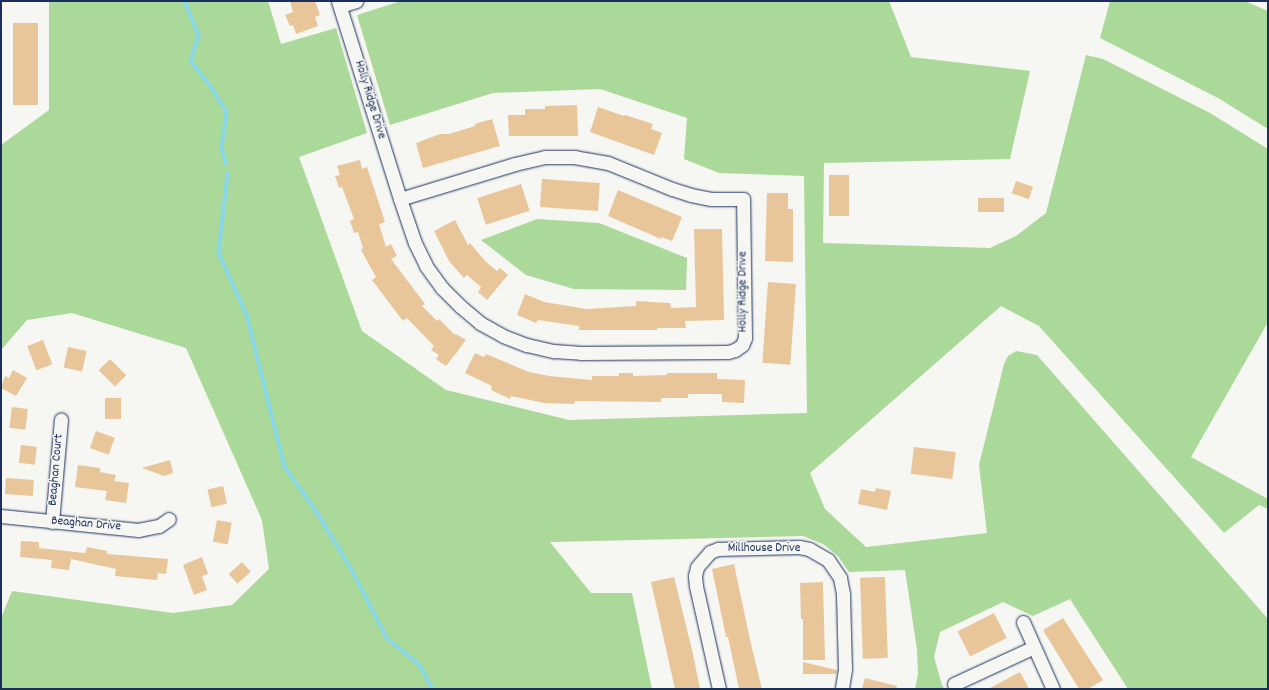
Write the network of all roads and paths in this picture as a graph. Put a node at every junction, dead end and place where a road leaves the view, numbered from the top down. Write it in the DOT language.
graph roads {
  1 [pos="356,1"];
  2 [pos="339,4"];
  3 [pos="400,199"];
  4 [pos="61,419"];
  5 [pos="1,516"];
  6 [pos="170,519"];
  7 [pos="52,522"];
  8 [pos="1023,622"];
  9 [pos="1034,647"];
  10 [pos="954,684"];
  11 [pos="719,689"];
  12 [pos="842,689"];
  13 [pos="1053,689"];
  1 -- 2 [label="street"];
  2 -- 3 [label="street, Holly Ridge Drive"];
  3 -- 3 [label="street, Holly Ridge Drive"];
  4 -- 7 [label="street, Beaghan Court"];
  5 -- 7 [label="street, Beaghan Drive"];
  6 -- 7 [label="street, Beaghan Drive"];
  8 -- 9 [label="street"];
  9 -- 10 [label="street"];
  9 -- 13 [label="street"];
  11 -- 12 [label="street, Millhouse Drive"];
}
